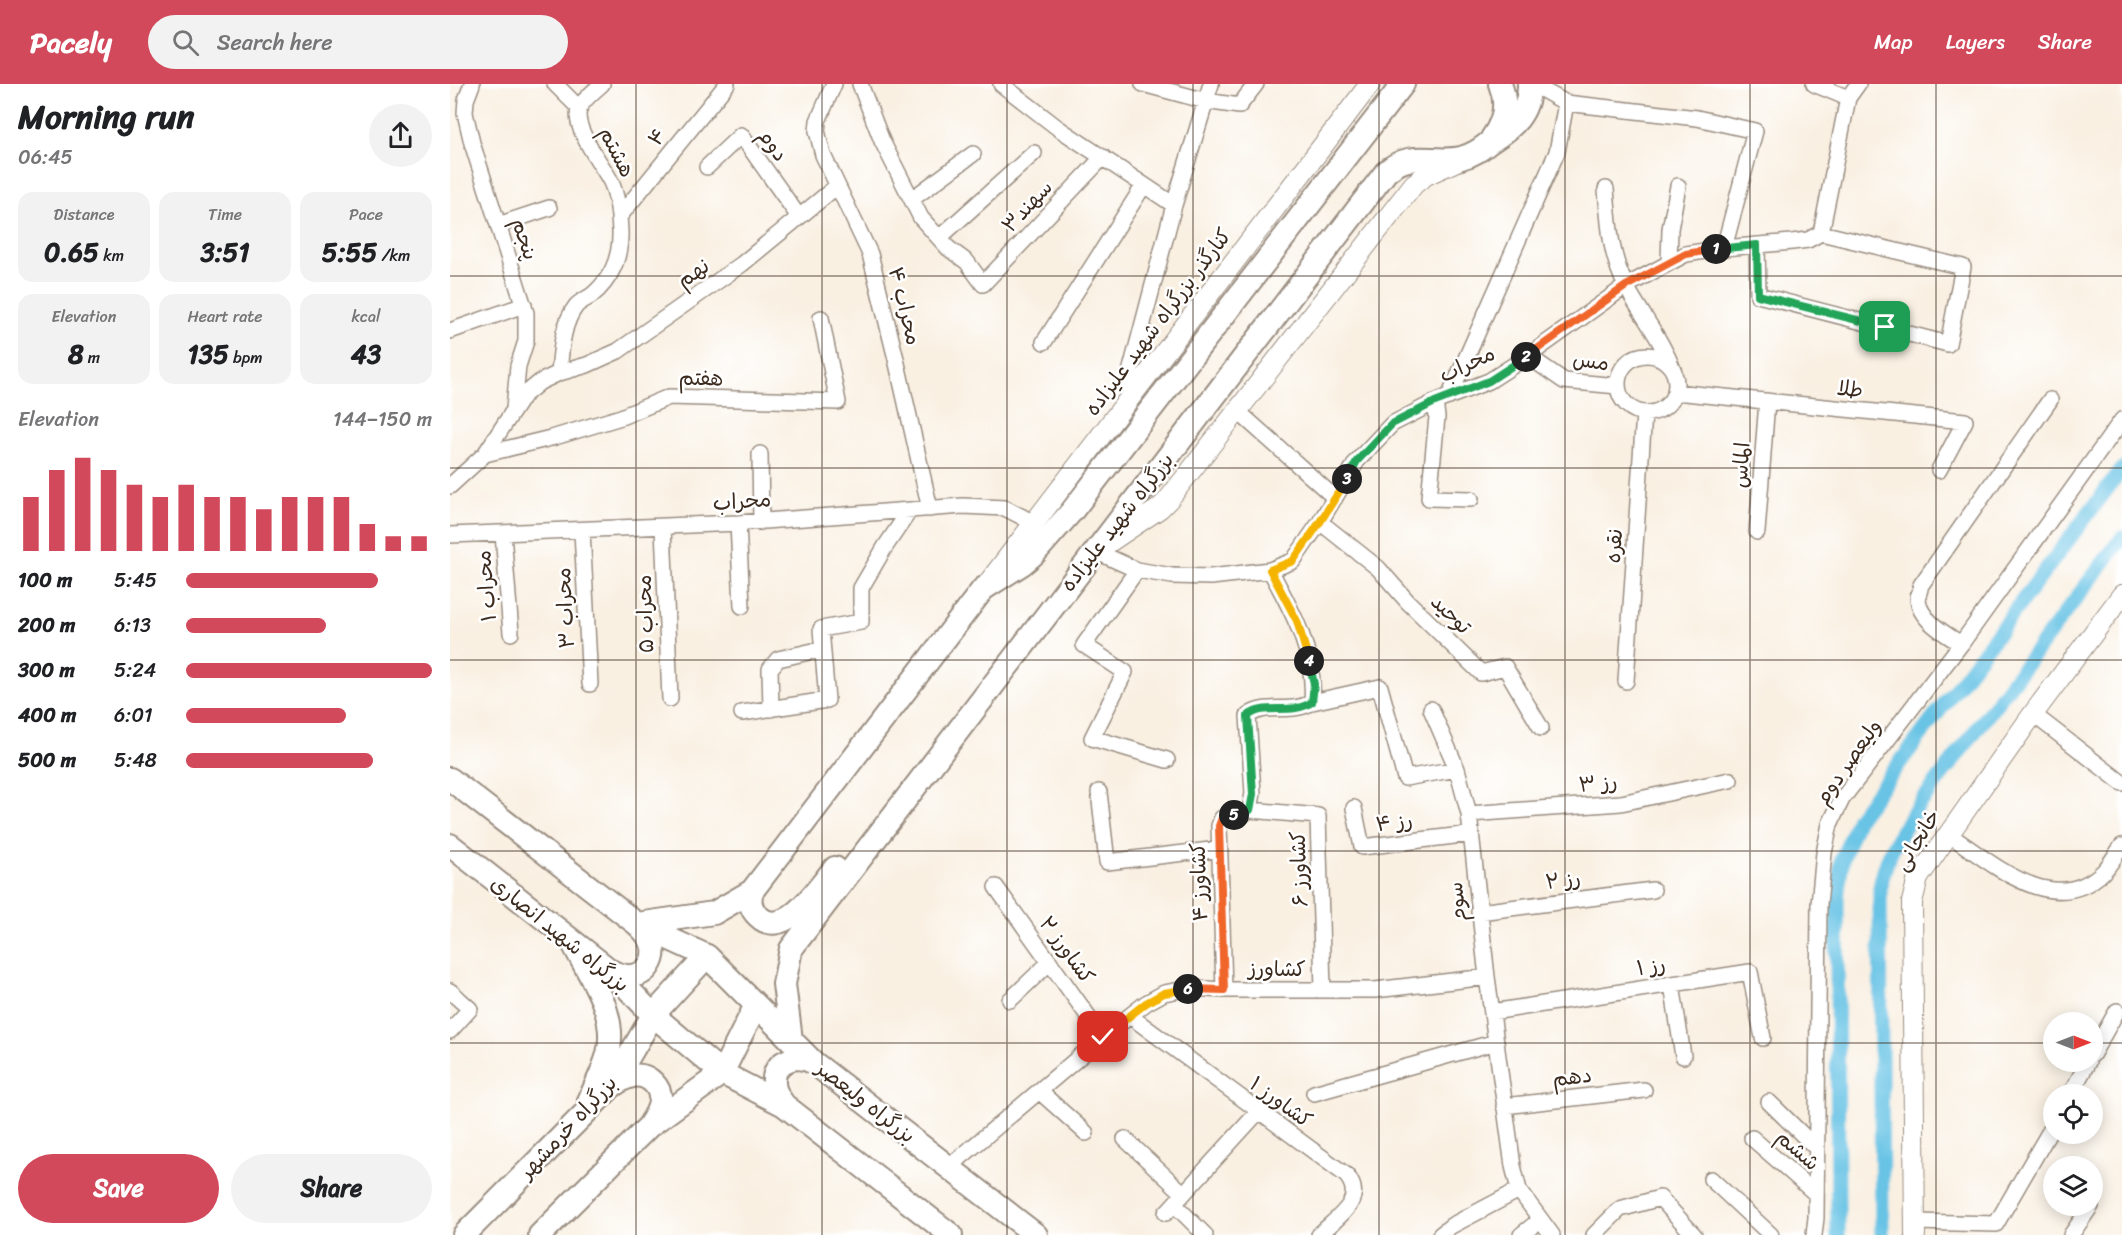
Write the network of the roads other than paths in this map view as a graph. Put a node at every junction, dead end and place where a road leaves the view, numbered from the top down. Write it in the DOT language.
graph roads {
  1 [pos="472,84"];
  2 [pos="555,84"];
  3 [pos="602,84"];
  4 [pos="728,84"];
  5 [pos="834,84"];
  6 [pos="860,84"];
  7 [pos="1001,84"];
  8 [pos="1143,84"];
  9 [pos="1211,84"];
  10 [pos="1256,84"];
  11 [pos="1370,84"];
  12 [pos="1500,84"];
  13 [pos="1530,84"];
  14 [pos="1814,84"];
  15 [pos="1858,84"];
  16 [pos="1402,87"];
  17 [pos="1848,98"];
  18 [pos="1206,101"];
  19 [pos="1566,103"];
  20 [pos="579,108"];
  21 [pos="1479,150"];
  22 [pos="1034,153"];
  23 [pos="973,154"];
  24 [pos="1103,157"];
  25 [pos="706,167"];
  26 [pos="1144,185"];
  27 [pos="837,186"];
  28 [pos="1678,186"];
  29 [pos="1606,189"];
  30 [pos="912,199"];
  31 [pos="1174,205"];
  32 [pos="549,208"];
  33 [pos="619,217"];
  34 [pos="800,217"];
  35 [pos="498,225"];
  36 [pos="1821,233"];
  37 [pos="939,238"];
  38 [pos="1757,245"];
  39 [pos="1724,248"];
  40 [pos="1669,263"];
  41 [pos="1626,286"];
  42 [pos="524,305"];
  43 [pos="821,318"];
  44 [pos="450,331"];
  45 [pos="1044,342"];
  46 [pos="1528,357"];
  47 [pos="1674,372"];
  48 [pos="559,373"];
  49 [pos="1618,386"];
  50 [pos="1675,392"];
  51 [pos="1133,393"];
  52 [pos="1442,399"];
  53 [pos="2050,400"];
  54 [pos="1767,401"];
  55 [pos="514,410"];
  56 [pos="1644,413"];
  57 [pos="1242,415"];
  58 [pos="2122,420"];
  59 [pos="485,454"];
  60 [pos="760,454"];
  61 [pos="1939,470"];
  62 [pos="450,486"];
  63 [pos="1335,498"];
  64 [pos="1471,499"];
  65 [pos="930,509"];
  66 [pos="910,510"];
  67 [pos="761,522"];
  68 [pos="1320,522"];
  69 [pos="1034,523"];
  70 [pos="738,524"];
  71 [pos="663,527"];
  72 [pos="582,531"];
  73 [pos="1757,532"];
  74 [pos="503,534"];
  75 [pos="450,535"];
  76 [pos="1095,551"];
  77 [pos="1137,570"];
  78 [pos="1270,570"];
  79 [pos="983,589"];
  80 [pos="2122,595"];
  81 [pos="742,606"];
  82 [pos="511,633"];
  83 [pos="1961,644"];
  84 [pos="822,649"];
  85 [pos="1626,681"];
  86 [pos="590,684"];
  87 [pos="670,699"];
  88 [pos="1312,702"];
  89 [pos="771,709"];
  90 [pos="1431,709"];
  91 [pos="742,713"];
  92 [pos="2033,714"];
  93 [pos="1541,728"];
  94 [pos="1167,760"];
  95 [pos="1457,769"];
  96 [pos="450,778"];
  97 [pos="1730,780"];
  98 [pos="2122,783"];
  99 [pos="1099,792"];
  100 [pos="1354,808"];
  101 [pos="1250,810"];
  102 [pos="1468,814"];
  103 [pos="1471,834"];
  104 [pos="1948,834"];
  105 [pos="876,836"];
  106 [pos="450,845"];
  107 [pos="2122,846"];
  108 [pos="1219,849"];
  109 [pos="996,887"];
  110 [pos="1653,890"];
  111 [pos="752,891"];
  112 [pos="1479,912"];
  113 [pos="638,924"];
  114 [pos="570,939"];
  115 [pos="707,956"];
  116 [pos="1050,962"];
  117 [pos="612,972"];
  118 [pos="1487,977"];
  119 [pos="1672,984"];
  120 [pos="1224,990"];
  121 [pos="1323,990"];
  122 [pos="450,991"];
  123 [pos="1010,1000"];
  124 [pos="756,1005"];
  125 [pos="2117,1011"];
  126 [pos="1492,1012"];
  127 [pos="653,1015"];
  128 [pos="1130,1016"];
  129 [pos="450,1031"];
  130 [pos="2103,1036"];
  131 [pos="1103,1037"];
  132 [pos="1763,1038"];
  133 [pos="791,1040"];
  134 [pos="1496,1042"];
  135 [pos="1683,1056"];
  136 [pos="814,1063"];
  137 [pos="722,1073"];
  138 [pos="611,1087"];
  139 [pos="1644,1090"];
  140 [pos="1040,1091"];
  141 [pos="1314,1093"];
  142 [pos="1768,1102"];
  143 [pos="784,1105"];
  144 [pos="1504,1106"];
  145 [pos="1259,1111"];
  146 [pos="583,1115"];
  147 [pos="649,1126"];
  148 [pos="1086,1133"];
  149 [pos="1752,1138"];
  150 [pos="1125,1139"];
  151 [pos="2043,1143"];
  152 [pos="1815,1147"];
  153 [pos="949,1167"];
  154 [pos="1711,1179"];
  155 [pos="1519,1190"];
  156 [pos="1816,1194"];
  157 [pos="1174,1203"];
  158 [pos="2084,1216"];
  159 [pos="1540,1220"];
  160 [pos="1915,1229"];
  161 [pos="464,1235"];
  162 [pos="540,1235"];
  163 [pos="951,1235"];
  164 [pos="1036,1235"];
  165 [pos="1205,1235"];
  166 [pos="1318,1235"];
  167 [pos="1440,1235"];
  168 [pos="1521,1235"];
  169 [pos="1552,1235"];
  170 [pos="1594,1235"];
  171 [pos="1694,1235"];
  172 [pos="1771,1235"];
  173 [pos="1814,1235"];
  174 [pos="2071,1235"];
  1 -- 35 [label="street, پنجم"];
  2 -- 20 [label="street"];
  3 -- 20 [label="street, هشتم"];
  4 -- 33 [label="street, ۴"];
  5 -- 27 [label="street, محراب ۴"];
  6 -- 30 [label="street"];
  7 -- 24 [label="street"];
  8 -- 18 [label="street"];
  9 -- 18 [label="street"];
  10 -- 18 [label="street"];
  11 -- 51 [label="main road, کنارگذر بزرگراه شهید علیزاده"];
  12 -- 21 [label="highway"];
  13 -- 19 [label="street"];
  13 -- 21 [label="highway, بزرگراه شهید علیزاده"];
  14 -- 17 [label="street"];
  15 -- 17 [label="street"];
  16 -- 79 [label="highway, بزرگراه شهید علیزاده"];
  17 -- 36 [label="street"];
  18 -- 31 [label="street"];
  19 -- 39 [label="street"];
  19 -- 52 [label="street"];
  20 -- 33 [label="street, هشتم"];
  21 -- 76 [label="highway, بزرگراه شهید علیزاده"];
  22 -- 37 [label="street"];
  23 -- 30 [label="street"];
  24 -- 26 [label="street"];
  24 -- 37 [label="street, سهند۳"];
  25 -- 34 [label="street, دوم"];
  26 -- 31 [label="street"];
  26 -- 45 [label="street"];
  27 -- 34 [label="street, نهم"];
  27 -- 65 [label="street, محراب ۴"];
  28 -- 40 [label="street"];
  29 -- 41 [label="street"];
  30 -- 37 [label="street"];
  31 -- 51 [label="street"];
  32 -- 35 [label="street"];
  33 -- 48 [label="street, هشتم"];
  34 -- 48 [label="street, نهم"];
  35 -- 42 [label="street, پنجم"];
  36 -- 38 [label="street, محراب"];
  36 -- 38 [label="street"];
  38 -- 39 [label="street, محراب"];
  39 -- 40 [label="street, محراب"];
  40 -- 41 [label="street, محراب"];
  41 -- 46 [label="street, محراب"];
  41 -- 47 [label="street"];
  42 -- 44 [label="street"];
  42 -- 55 [label="street, پنجم"];
  43 -- 59 [label="street, هفتم"];
  46 -- 49 [label="street, مس"];
  46 -- 52 [label="street, محراب"];
  47 -- 49 [label="street"];
  47 -- 50 [label="street"];
  48 -- 55 [label="street, نهم"];
  49 -- 56 [label="street"];
  50 -- 54 [label="street, طلا"];
  50 -- 56 [label="street"];
  51 -- 69 [label="main road, کنارگذر بزرگراه شهید علیزاده"];
  52 -- 63 [label="street, محراب"];
  52 -- 64 [label="street"];
  53 -- 83 [label="street"];
  54 -- 61 [label="street, طلا"];
  54 -- 73 [label="street, الماس"];
  55 -- 59 [label="street, نهم"];
  56 -- 85 [label="street, نقره"];
  57 -- 63 [label="street"];
  58 -- 83 [label="street, ولیعصر دوم"];
  59 -- 62 [label="street"];
  60 -- 67 [label="street"];
  63 -- 68 [label="street, محراب"];
  65 -- 66 [label="street, محراب"];
  65 -- 69 [label="street, محراب"];
  66 -- 67 [label="street, محراب"];
  66 -- 84 [label="street"];
  67 -- 70 [label="street, محراب"];
  68 -- 78 [label="street, محراب"];
  68 -- 93 [label="street, توحید"];
  69 -- 79 [label="main road, کنارگذر بزرگراه شهید علیزاده"];
  70 -- 71 [label="street, محراب"];
  70 -- 81 [label="street"];
  71 -- 72 [label="street, محراب"];
  71 -- 87 [label="street, محراب ۵"];
  72 -- 74 [label="street, محراب"];
  72 -- 86 [label="street, محراب ۳"];
  74 -- 75 [label="street, محراب"];
  74 -- 82 [label="street, محراب ۱"];
  76 -- 77 [label="street, محراب"];
  76 -- 105 [label="highway, بزرگراه شهید علیزاده"];
  77 -- 78 [label="street, محراب"];
  77 -- 94 [label="street"];
  78 -- 88 [label="street"];
  79 -- 111 [label="highway, بزرگراه شهید علیزاده"];
  80 -- 92 [label="main road, خانجانی"];
  83 -- 152 [label="street, ولیعصر دوم"];
  84 -- 89 [label="street"];
  84 -- 89 [label="street"];
  88 -- 95 [label="street"];
  88 -- 101 [label="street"];
  89 -- 91 [label="street"];
  90 -- 95 [label="street, سوم"];
  92 -- 98 [label="street"];
  92 -- 104 [label="main road, خانجانی"];
  95 -- 102 [label="street, سوم"];
  96 -- 113 [label="highway"];
  97 -- 102 [label="street, رز ۳"];
  99 -- 108 [label="street"];
  100 -- 103 [label="street, رز ۴"];
  101 -- 108 [label="street, کشاورز ۴"];
  101 -- 121 [label="street, کشاورز ۶"];
  102 -- 103 [label="street, سوم"];
  103 -- 112 [label="street, سوم"];
  104 -- 107 [label="street"];
  104 -- 160 [label="main road, خانجانی"];
  105 -- 111 [label="highway"];
  105 -- 133 [label="highway, بزرگراه شهید علیزاده"];
  106 -- 114 [label="highway, بزرگراه شهید انصاری"];
  108 -- 120 [label="street, کشاورز ۴"];
  109 -- 116 [label="street, کشاورز ۲"];
  110 -- 112 [label="street, رز ۲"];
  111 -- 113 [label="highway, بزرگراه شهید علیزاده"];
  112 -- 118 [label="street, سوم"];
  113 -- 115 [label="highway"];
  113 -- 117 [label="highway"];
  114 -- 117 [label="highway, بزرگراه شهید انصاری"];
  114 -- 146 [label="highway"];
  115 -- 124 [label="highway, بزرگراه ولیعصر"];
  115 -- 127 [label="highway, بزرگراه خرمشهر"];
  116 -- 123 [label="street"];
  116 -- 131 [label="street, کشاورز ۲"];
  117 -- 127 [label="highway, بزرگراه شهید انصاری"];
  118 -- 121 [label="street, کشاورز"];
  118 -- 126 [label="street, سوم"];
  119 -- 126 [label="street, رز ۱"];
  119 -- 132 [label="street, رز ۱"];
  119 -- 135 [label="street"];
  120 -- 121 [label="street, کشاورز"];
  120 -- 128 [label="street, کشاورز"];
  122 -- 129 [label="street"];
  124 -- 133 [label="highway, بزرگراه ولیعصر"];
  124 -- 137 [label="highway"];
  125 -- 130 [label="street"];
  126 -- 134 [label="street, سوم"];
  127 -- 137 [label="highway, بزرگراه شهید انصاری"];
  127 -- 138 [label="highway, بزرگراه خرمشهر"];
  128 -- 131 [label="street, کشاورز"];
  128 -- 145 [label="street, کشاورز ۱"];
  131 -- 140 [label="street, کشاورز"];
  133 -- 136 [label="highway, بزرگراه ولیعصر"];
  134 -- 141 [label="street"];
  134 -- 144 [label="street, سوم"];
  136 -- 143 [label="highway"];
  136 -- 153 [label="highway, بزرگراه ولیعصر"];
  137 -- 143 [label="highway"];
  137 -- 147 [label="highway"];
  138 -- 146 [label="highway, بزرگراه خرمشهر"];
  138 -- 147 [label="highway"];
  139 -- 144 [label="street, دهم"];
  140 -- 148 [label="street"];
  140 -- 153 [label="street, کشاورز"];
  142 -- 152 [label="street"];
  143 -- 163 [label="highway"];
  144 -- 155 [label="street, سوم"];
  145 -- 157 [label="street"];
  145 -- 166 [label="street, کشاورز ۱"];
  146 -- 161 [label="highway, بزرگراه خرمشهر"];
  147 -- 162 [label="highway"];
  149 -- 156 [label="street, ششم"];
  150 -- 157 [label="street"];
  151 -- 160 [label="street"];
  152 -- 156 [label="street, ولیعصر دوم"];
  153 -- 164 [label="highway, بزرگراه ولیعصر"];
  154 -- 172 [label="street"];
  155 -- 159 [label="street, سوم"];
  155 -- 167 [label="street"];
  156 -- 173 [label="street, ولیعصر دوم"];
  157 -- 165 [label="street"];
  158 -- 174 [label="street"];
  159 -- 168 [label="street"];
  159 -- 169 [label="street, سوم"];
  170 -- 171 [label="street"];
}
